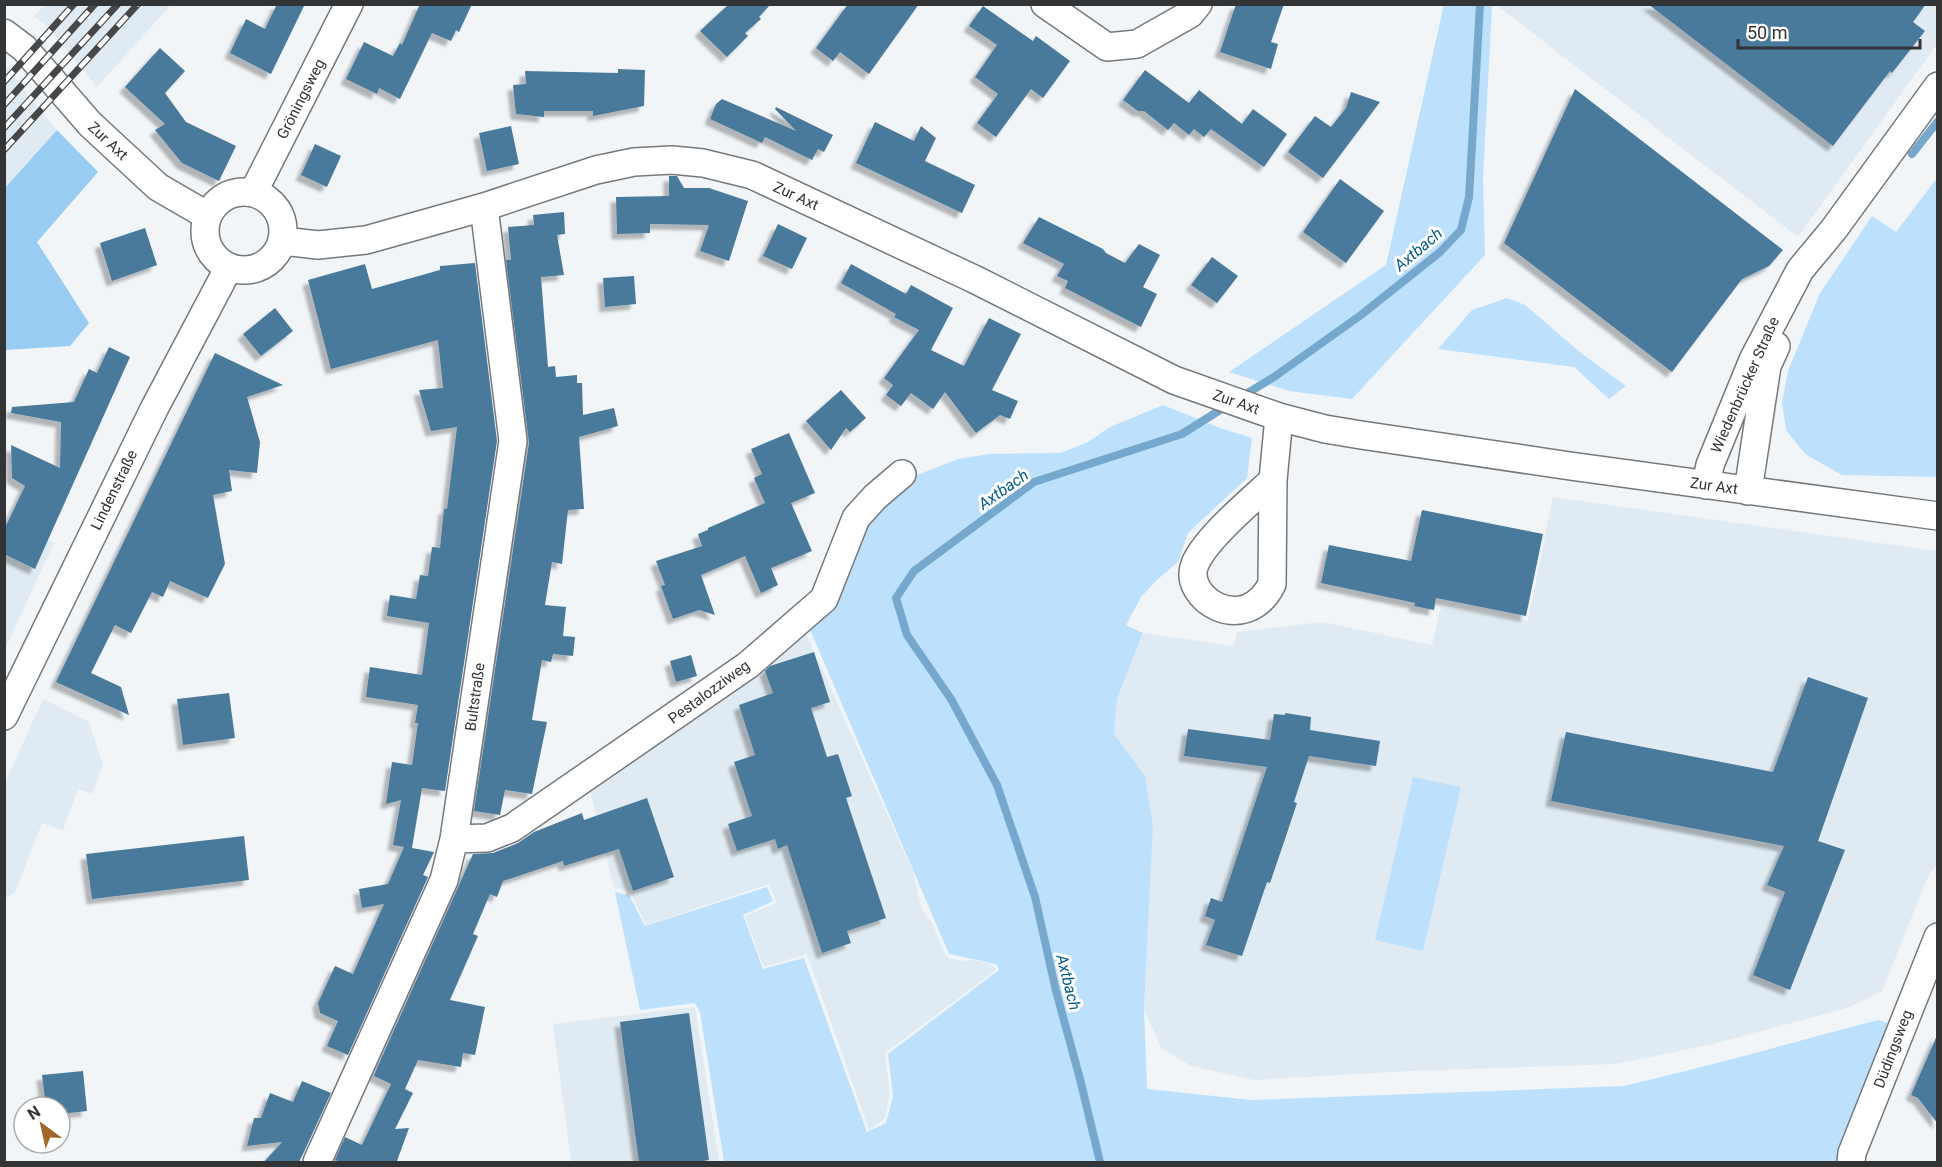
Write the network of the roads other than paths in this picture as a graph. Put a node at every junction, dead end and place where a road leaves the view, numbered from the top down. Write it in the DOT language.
graph roads {
  1 [pos="349,4"];
  2 [pos="1045,4"];
  3 [pos="1198,4"];
  4 [pos="4,16"];
  5 [pos="14,41"];
  6 [pos="1938,86"];
  7 [pos="253,193"];
  8 [pos="484,207"];
  9 [pos="208,216"];
  10 [pos="1834,230"];
  11 [pos="282,241"];
  12 [pos="228,267"];
  13 [pos="1279,417"];
  14 [pos="902,474"];
  15 [pos="1273,480"];
  16 [pos="1706,485"];
  17 [pos="1748,491"];
  18 [pos="1938,516"];
  19 [pos="4,716"];
  20 [pos="454,839"];
  21 [pos="1938,937"];
  22 [pos="317,1162"];
  23 [pos="1851,1162"];
  1 -- 7 [label="street, Gröningsweg"];
  2 -- 3 [label="street"];
  4 -- 5 [label="street, Zur Axt"];
  5 -- 9 [label="street, Zur Axt"];
  6 -- 10 [label="street, Wiedenbrücker Straße"];
  7 -- 9 [label="street"];
  7 -- 11 [label="street"];
  8 -- 11 [label="street, Zur Axt"];
  8 -- 13 [label="street, Zur Axt"];
  8 -- 20 [label="street, Bultstraße"];
  9 -- 12 [label="street"];
  10 -- 16 [label="street, Wiedenbrücker Straße"];
  10 -- 17 [label="street, Wiedenbrücker Straße"];
  11 -- 12 [label="street"];
  12 -- 19 [label="street, Lindenstraße"];
  13 -- 15 [label="street, Zur Axt"];
  13 -- 16 [label="street, Zur Axt"];
  14 -- 20 [label="street, Pestalozziweg"];
  16 -- 17 [label="street, Zur Axt"];
  17 -- 18 [label="street, Zur Axt"];
  20 -- 22 [label="street, Bultstraße"];
  21 -- 23 [label="street, Düdingsweg"];
}
